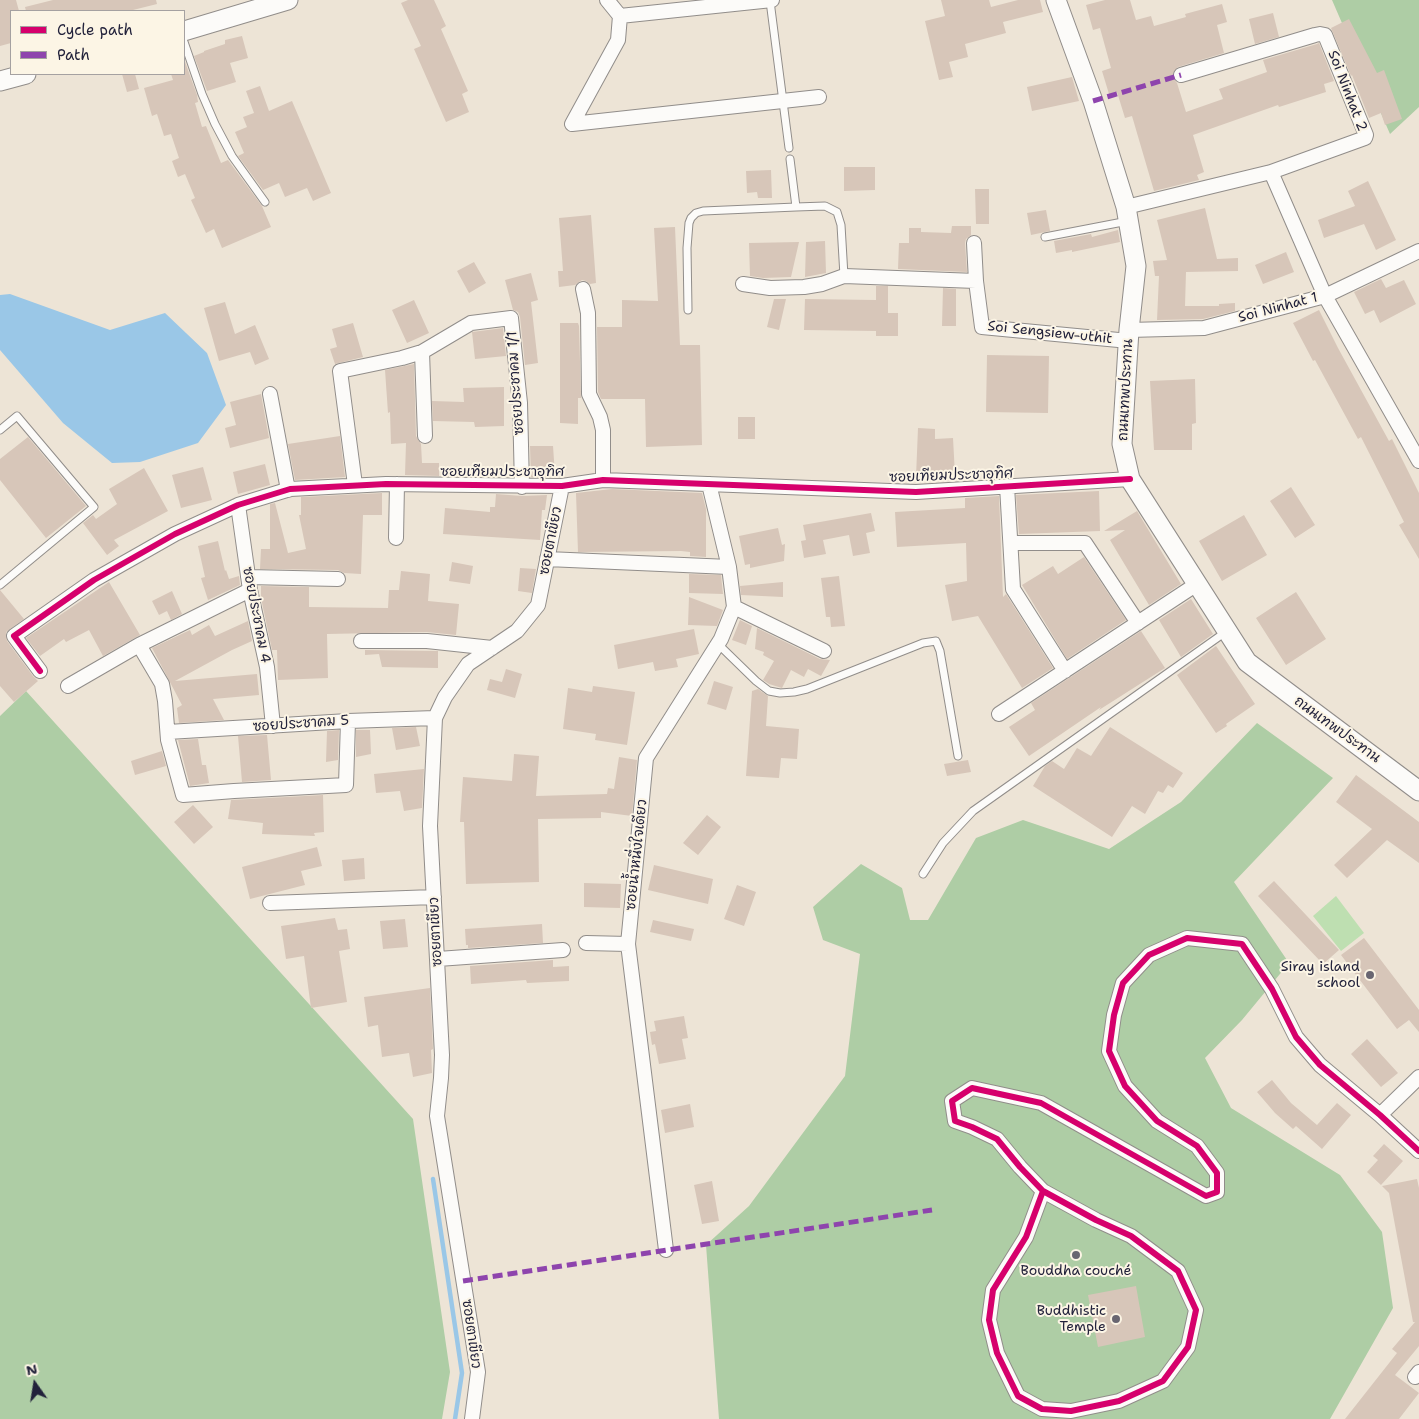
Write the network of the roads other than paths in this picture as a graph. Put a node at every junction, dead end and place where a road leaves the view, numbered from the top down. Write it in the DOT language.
graph roads {
  1 [pos="288,0"];
  2 [pos="607,0"];
  3 [pos="771,0"];
  4 [pos="1056,0"];
  5 [pos="620,16"];
  6 [pos="185,30"];
  7 [pos="185,45"];
  8 [pos="22,75"];
  9 [pos="1181,75"];
  10 [pos="0,81"];
  11 [pos="820,97"];
  12 [pos="784,100"];
  13 [pos="789,148"];
  14 [pos="790,159"];
  15 [pos="1271,172"];
  16 [pos="265,202"];
  17 [pos="796,206"];
  18 [pos="1127,214"];
  19 [pos="1045,237"];
  20 [pos="974,243"];
  21 [pos="1419,251"];
  22 [pos="844,276"];
  23 [pos="976,281"];
  24 [pos="743,284"];
  25 [pos="583,289"];
  26 [pos="1324,296"];
  27 [pos="688,310"];
  28 [pos="1129,336"];
  29 [pos="422,352"];
  30 [pos="270,394"];
  31 [pos="0,430"];
  32 [pos="425,436"];
  33 [pos="1419,461"];
  34 [pos="1130,479"];
  35 [pos="603,480"];
  36 [pos="356,484"];
  37 [pos="397,484"];
  38 [pos="709,484"];
  39 [pos="562,486"];
  40 [pos="1008,486"];
  41 [pos="522,487"];
  42 [pos="288,490"];
  43 [pos="238,505"];
  44 [pos="396,538"];
  45 [pos="1010,543"];
  46 [pos="547,559"];
  47 [pos="729,567"];
  48 [pos="338,579"];
  49 [pos="249,584"];
  50 [pos="1197,584"];
  51 [pos="0,586"];
  52 [pos="734,607"];
  53 [pos="1138,623"];
  54 [pos="1227,631"];
  55 [pos="361,641"];
  56 [pos="718,644"];
  57 [pos="139,645"];
  58 [pos="492,648"];
  59 [pos="824,650"];
  60 [pos="1065,670"];
  61 [pos="40,671"];
  62 [pos="68,686"];
  63 [pos="999,714"];
  64 [pos="435,718"];
  65 [pos="348,721"];
  66 [pos="273,726"];
  67 [pos="168,732"];
  68 [pos="958,756"];
  69 [pos="1419,791"];
  70 [pos="923,874"];
  71 [pos="434,897"];
  72 [pos="270,903"];
  73 [pos="586,943"];
  74 [pos="628,944"];
  75 [pos="563,950"];
  76 [pos="438,959"];
  77 [pos="1419,1077"];
  78 [pos="1380,1115"];
  79 [pos="1419,1151"];
  80 [pos="1043,1191"];
  81 [pos="666,1250"];
  82 [pos="472,1419"];
  1 -- 6 [label="street"];
  2 -- 5 [label="street"];
  3 -- 5 [label="street"];
  3 -- 12 [label="lane"];
  4 -- 18 [label="street, ถนนเทพประทาน"];
  5 -- 12 [label="street"];
  7 -- 16 [label="lane"];
  8 -- 10 [label="street"];
  9 -- 15 [label="street, Soi Ninhat 2"];
  11 -- 12 [label="street"];
  12 -- 13 [label="lane"];
  14 -- 17 [label="lane"];
  15 -- 18 [label="street, Soi Ninhat 2"];
  15 -- 26 [label="street"];
  17 -- 22 [label="lane"];
  17 -- 27 [label="lane"];
  18 -- 19 [label="lane"];
  18 -- 28 [label="street, ถนนเทพประทาน"];
  20 -- 23 [label="street"];
  21 -- 26 [label="street, Soi Ninhat 1"];
  22 -- 23 [label="street"];
  22 -- 24 [label="street"];
  23 -- 28 [label="street, Soi Sengsiew-uthit"];
  25 -- 35 [label="street"];
  26 -- 28 [label="street, Soi Ninhat 1"];
  26 -- 33 [label="street"];
  28 -- 34 [label="street, ถนนเทพประทาน"];
  29 -- 32 [label="street"];
  29 -- 36 [label="street"];
  29 -- 41 [label="street, ซอยประชาคม 1/1"];
  30 -- 42 [label="street"];
  31 -- 51 [label="lane"];
  34 -- 40 [label="street, ซอยเทียมประชาอุทิศ"];
  34 -- 50 [label="street, ถนนเทพประทาน"];
  35 -- 38 [label="street, ซอยเทียมประชาอุทิศ"];
  35 -- 39 [label="street, ซอยเทียมประชาอุทิศ"];
  36 -- 37 [label="street, ซอยเทียมประชาอุทิศ"];
  36 -- 42 [label="street, ซอยเทียมประชาอุทิศ"];
  37 -- 41 [label="street, ซอยเทียมประชาอุทิศ"];
  37 -- 44 [label="street"];
  38 -- 40 [label="street, ซอยเทียมประชาอุทิศ"];
  38 -- 47 [label="street"];
  39 -- 41 [label="street, ซอยเทียมประชาอุทิศ"];
  39 -- 46 [label="street, ซอยตาเขียว"];
  40 -- 45 [label="street"];
  42 -- 43 [label="street, ซอยเทียมประชาอุทิศ"];
  43 -- 49 [label="street, ซอยประชาคม 4"];
  43 -- 61 [label="street, ซอยเทียมประชาอุทิศ"];
  45 -- 53 [label="street"];
  45 -- 60 [label="street"];
  46 -- 47 [label="street"];
  46 -- 58 [label="street, ซอยตาเขียว"];
  47 -- 52 [label="street"];
  48 -- 49 [label="street"];
  49 -- 57 [label="street"];
  49 -- 66 [label="street, ซอยประชาคม 4"];
  50 -- 53 [label="street"];
  50 -- 54 [label="street, ถนนเทพประทาน"];
  52 -- 56 [label="street, ซอยน้ำหนึ่งใจเดียว"];
  52 -- 59 [label="street"];
  53 -- 60 [label="street"];
  54 -- 69 [label="street, ถนนเทพประทาน"];
  54 -- 70 [label="lane"];
  55 -- 58 [label="street"];
  56 -- 68 [label="lane"];
  56 -- 74 [label="street, ซอยน้ำหนึ่งใจเดียว"];
  57 -- 62 [label="street"];
  57 -- 67 [label="street"];
  58 -- 64 [label="street, ซอยตาเขียว"];
  60 -- 63 [label="street"];
  64 -- 65 [label="street, ซอยประชาคม 5"];
  64 -- 71 [label="street, ซอยตาเขียว"];
  65 -- 66 [label="street, ซอยประชาคม 5"];
  65 -- 67 [label="street"];
  66 -- 67 [label="street, ซอยประชาคม 5"];
  71 -- 72 [label="street"];
  71 -- 76 [label="street, ซอยตาเขียว"];
  73 -- 74 [label="street"];
  74 -- 81 [label="street, ซอยน้ำหนึ่งใจเดียว"];
  75 -- 76 [label="street"];
  76 -- 82 [label="street, ซอยตาเขียว"];
  77 -- 78 [label="street"];
  78 -- 79 [label="street"];
  78 -- 80 [label="street"];
  80 -- 80 [label="street"];
}
